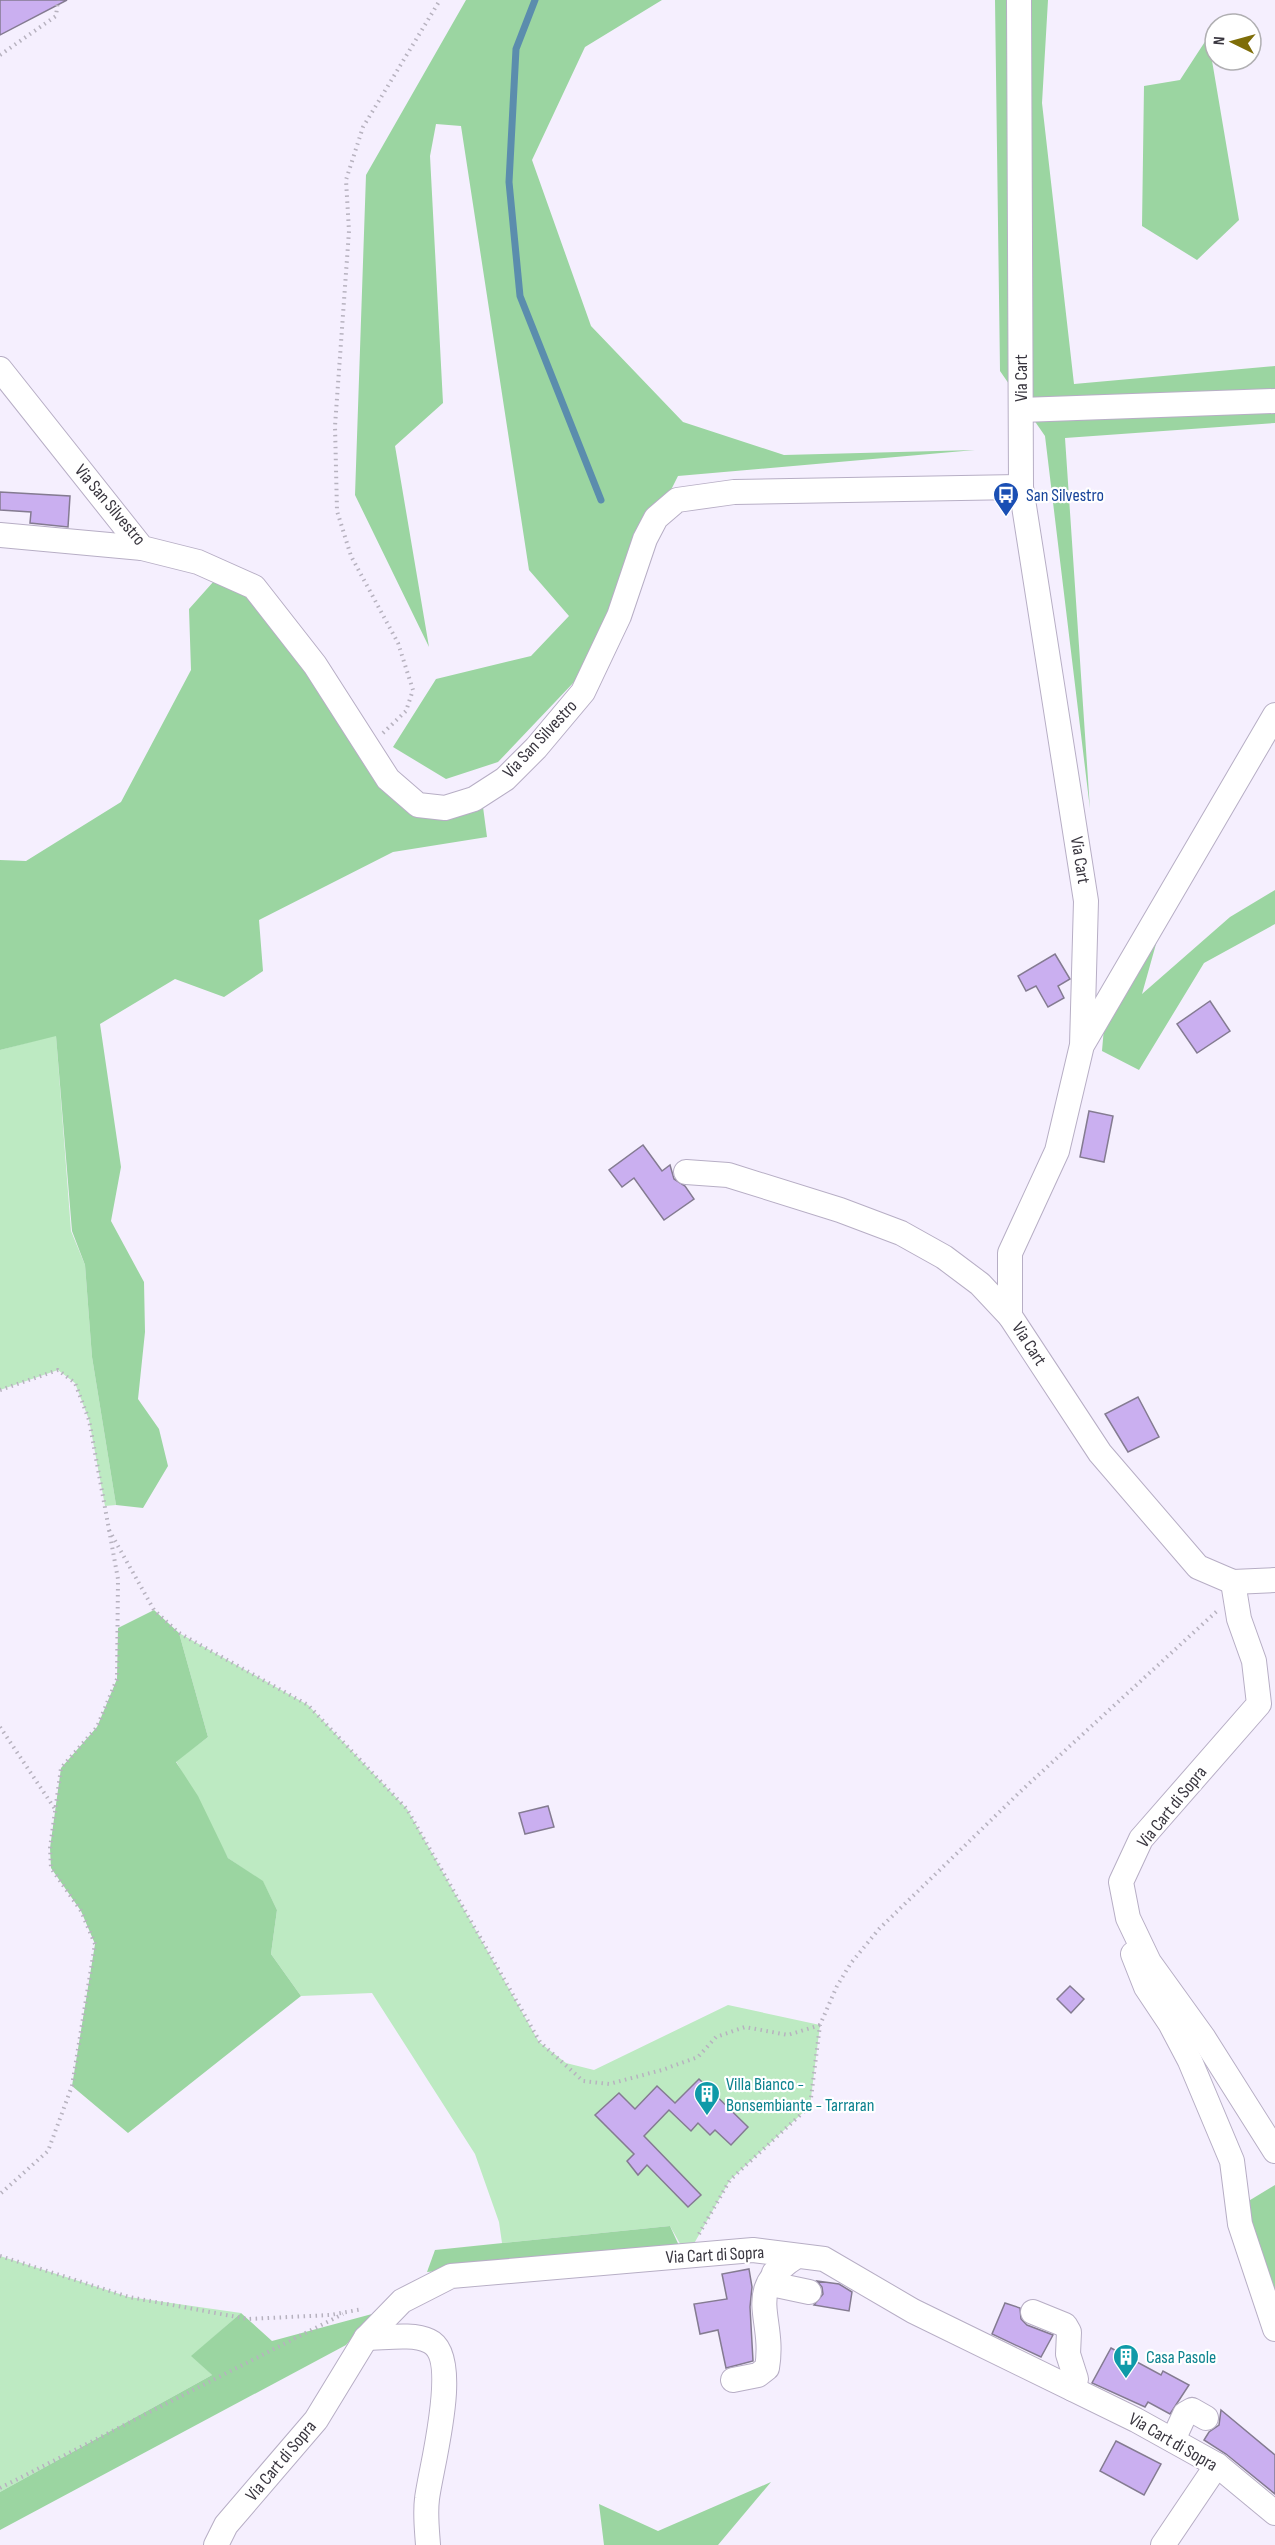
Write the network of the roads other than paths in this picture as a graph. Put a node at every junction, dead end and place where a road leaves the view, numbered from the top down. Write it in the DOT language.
graph roads {
  1 [pos="1019,0"];
  2 [pos="0,369"];
  3 [pos="1275,401"];
  4 [pos="1021,410"];
  5 [pos="1021,488"];
  6 [pos="0,535"];
  7 [pos="142,548"];
  8 [pos="1275,715"];
  9 [pos="1082,1045"];
  10 [pos="686,1172"];
  11 [pos="1010,1316"];
  12 [pos="1275,1580"];
  13 [pos="1233,1582"];
  14 [pos="1120,1882"];
  15 [pos="1275,2151"];
  16 [pos="797,2256"];
  17 [pos="774,2273"];
  18 [pos="809,2292"];
  19 [pos="1033,2312"];
  20 [pos="1275,2329"];
  21 [pos="366,2338"];
  22 [pos="733,2380"];
  23 [pos="1073,2389"];
  24 [pos="1206,2418"];
  25 [pos="1173,2440"];
  26 [pos="1217,2465"];
  27 [pos="1275,2513"];
  28 [pos="216,2545"];
  29 [pos="428,2545"];
  30 [pos="1164,2545"];
  1 -- 4 [label="street, Via Cart"];
  2 -- 7 [label="street, Via San Silvestro"];
  3 -- 4 [label="street"];
  4 -- 5 [label="street, Via Cart"];
  5 -- 7 [label="street, Via San Silvestro"];
  5 -- 9 [label="street, Via Cart"];
  6 -- 7 [label="street"];
  8 -- 9 [label="street"];
  9 -- 11 [label="street, Via Cart"];
  10 -- 11 [label="street"];
  11 -- 13 [label="street, Via Cart"];
  12 -- 13 [label="street, Via Cart"];
  13 -- 14 [label="street, Via Cart di Sopra"];
  14 -- 15 [label="street"];
  14 -- 20 [label="street"];
  16 -- 17 [label="street"];
  16 -- 21 [label="street, Via Cart di Sopra"];
  16 -- 23 [label="street, Via Cart di Sopra"];
  17 -- 18 [label="street"];
  17 -- 22 [label="street"];
  19 -- 23 [label="street"];
  21 -- 28 [label="street, Via Cart di Sopra"];
  21 -- 29 [label="street"];
  23 -- 25 [label="street, Via Cart di Sopra"];
  24 -- 25 [label="street"];
  25 -- 26 [label="street, Via Cart di Sopra"];
  26 -- 27 [label="street, Via Cart di Sopra"];
  26 -- 30 [label="street"];
}
